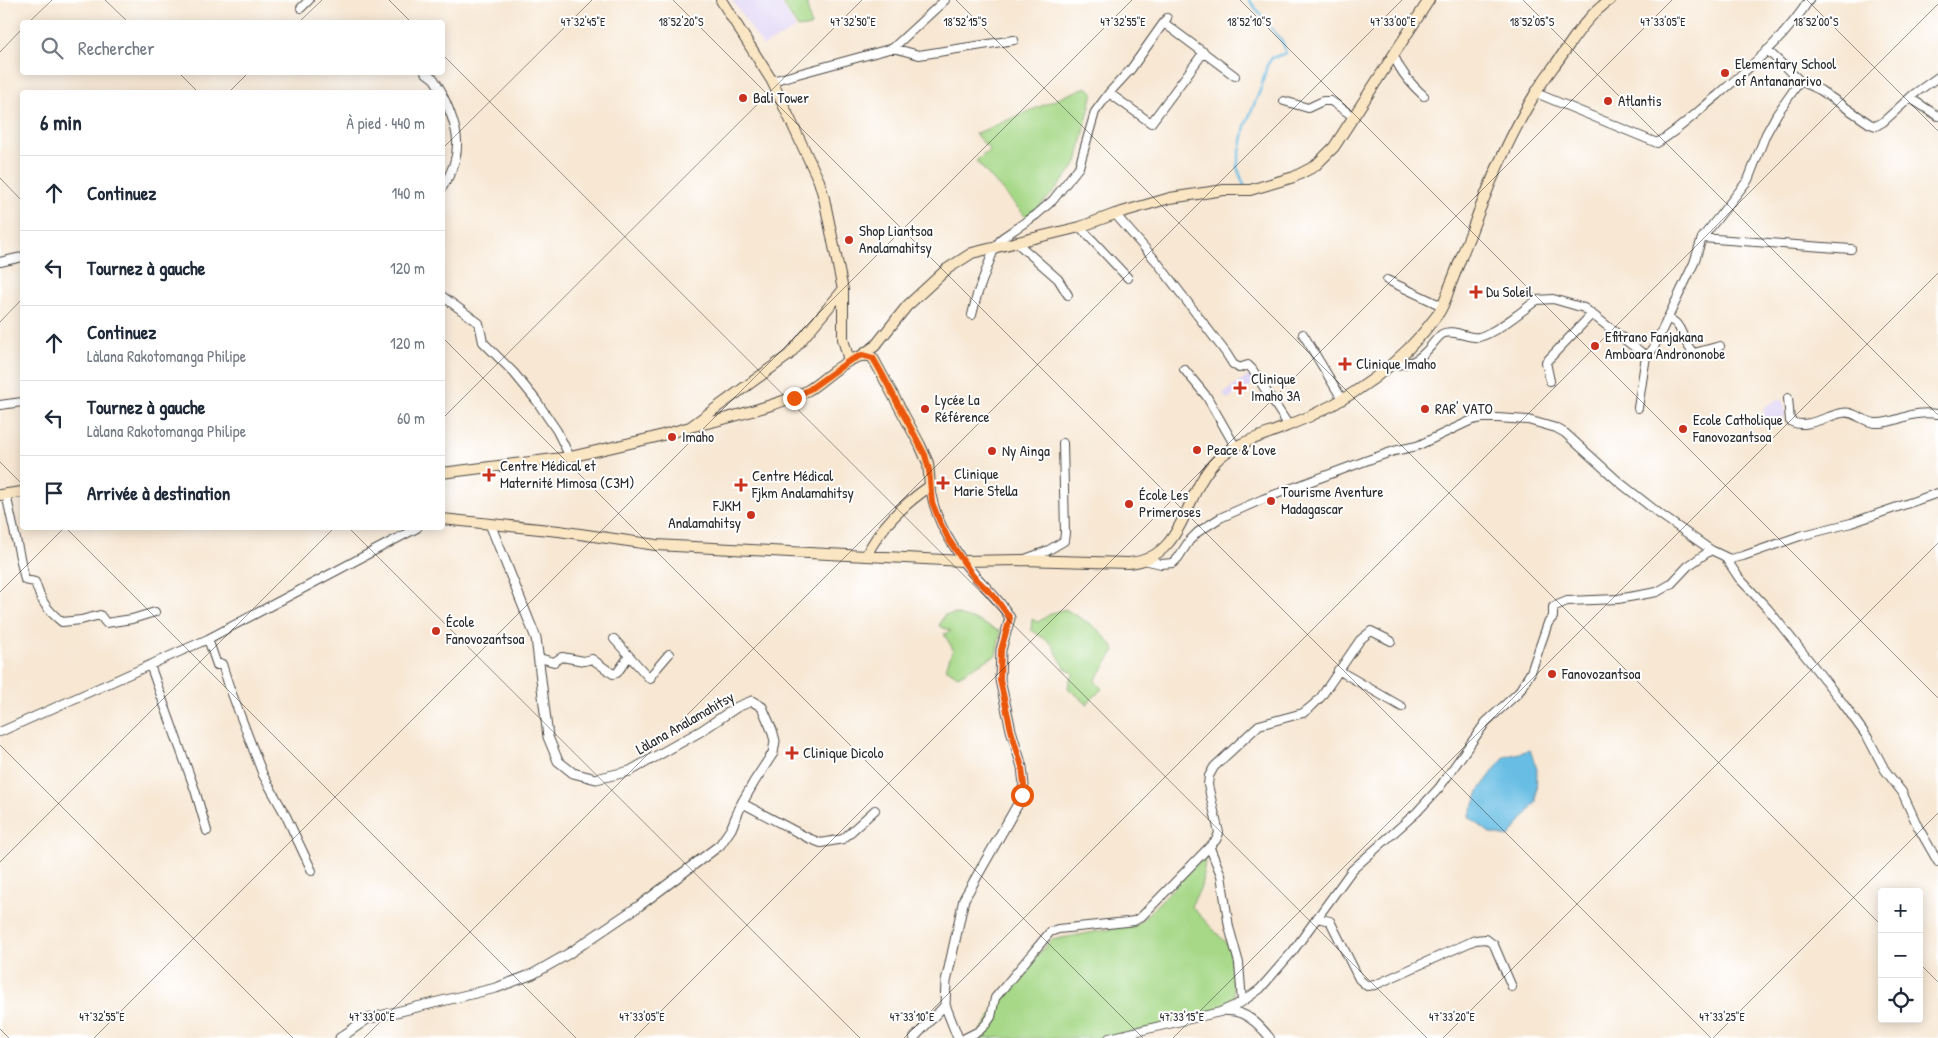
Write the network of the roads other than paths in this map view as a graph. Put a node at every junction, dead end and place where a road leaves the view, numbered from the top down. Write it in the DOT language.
graph roads {
  1 [pos="310,0"];
  2 [pos="721,0"];
  3 [pos="945,0"];
  4 [pos="1429,0"];
  5 [pos="1610,0"];
  6 [pos="1809,0"];
  7 [pos="301,8"];
  8 [pos="1014,40"];
  9 [pos="893,48"];
  10 [pos="1767,50"];
  11 [pos="1204,52"];
  12 [pos="1394,56"];
  13 [pos="429,75"];
  14 [pos="1235,76"];
  15 [pos="1938,77"];
  16 [pos="772,81"];
  17 [pos="1800,81"];
  18 [pos="440,90"];
  19 [pos="1109,93"];
  20 [pos="1536,93"];
  21 [pos="1424,96"];
  22 [pos="1910,98"];
  23 [pos="445,101"];
  24 [pos="1284,101"];
  25 [pos="1938,116"];
  26 [pos="1354,117"];
  27 [pos="445,184"];
  28 [pos="1116,214"];
  29 [pos="1080,227"];
  30 [pos="1702,238"];
  31 [pos="1017,243"];
  32 [pos="994,249"];
  33 [pos="1851,249"];
  34 [pos="20,257"];
  35 [pos="0,262"];
  36 [pos="1128,278"];
  37 [pos="1387,280"];
  38 [pos="843,290"];
  39 [pos="1068,295"];
  40 [pos="445,298"];
  41 [pos="1442,306"];
  42 [pos="972,314"];
  43 [pos="1592,314"];
  44 [pos="1667,318"];
  45 [pos="1303,334"];
  46 [pos="1720,346"];
  47 [pos="862,355"];
  48 [pos="1646,356"];
  49 [pos="849,361"];
  50 [pos="1392,365"];
  51 [pos="1184,369"];
  52 [pos="1550,382"];
  53 [pos="1788,398"];
  54 [pos="1342,399"];
  55 [pos="20,402"];
  56 [pos="0,405"];
  57 [pos="1638,408"];
  58 [pos="1938,414"];
  59 [pos="1289,426"];
  60 [pos="690,427"];
  61 [pos="1063,443"];
  62 [pos="1235,446"];
  63 [pos="570,457"];
  64 [pos="445,473"];
  65 [pos="930,486"];
  66 [pos="20,492"];
  67 [pos="1938,493"];
  68 [pos="3,495"];
  69 [pos="445,519"];
  70 [pos="490,524"];
  71 [pos="413,530"];
  72 [pos="1711,550"];
  73 [pos="866,556"];
  74 [pos="1725,557"];
  75 [pos="1021,560"];
  76 [pos="1144,560"];
  77 [pos="963,561"];
  78 [pos="155,612"];
  79 [pos="208,639"];
  80 [pos="614,639"];
  81 [pos="1392,641"];
  82 [pos="669,654"];
  83 [pos="629,656"];
  84 [pos="539,658"];
  85 [pos="150,665"];
  86 [pos="1338,670"];
  87 [pos="1402,707"];
  88 [pos="0,732"];
  89 [pos="742,803"];
  90 [pos="875,810"];
  91 [pos="207,831"];
  92 [pos="1210,848"];
  93 [pos="1938,862"];
  94 [pos="312,871"];
  95 [pos="1317,918"];
  96 [pos="1512,986"];
  97 [pos="1242,1002"];
  98 [pos="945,1005"];
  99 [pos="1220,1012"];
  100 [pos="340,1038"];
  101 [pos="914,1038"];
  102 [pos="958,1038"];
  103 [pos="966,1038"];
  104 [pos="1109,1038"];
  105 [pos="1270,1038"];
  1 -- 7 [label="street"];
  2 -- 16 [label="main road"];
  3 -- 9 [label="street"];
  4 -- 12 [label="main road"];
  5 -- 20 [label="main road"];
  6 -- 10 [label="street"];
  8 -- 9 [label="street"];
  9 -- 16 [label="street"];
  10 -- 17 [label="street"];
  10 -- 20 [label="street"];
  11 -- 14 [label="street"];
  11 -- 19 [label="street"];
  11 -- 19 [label="street"];
  12 -- 21 [label="street"];
  12 -- 26 [label="main road"];
  13 -- 18 [label="street"];
  15 -- 22 [label="street"];
  16 -- 38 [label="main road"];
  17 -- 22 [label="street"];
  17 -- 30 [label="street"];
  19 -- 32 [label="street"];
  20 -- 41 [label="main road"];
  22 -- 25 [label="street"];
  23 -- 27 [label="street"];
  24 -- 26 [label="street"];
  26 -- 28 [label="main road"];
  28 -- 29 [label="main road"];
  28 -- 59 [label="street"];
  29 -- 31 [label="main road"];
  29 -- 36 [label="street"];
  30 -- 33 [label="street"];
  30 -- 44 [label="street"];
  31 -- 32 [label="main road"];
  31 -- 39 [label="street"];
  32 -- 42 [label="street"];
  32 -- 47 [label="main road"];
  34 -- 35 [label="street"];
  37 -- 41 [label="street"];
  38 -- 49 [label="main road"];
  38 -- 60 [label="main road"];
  40 -- 63 [label="street"];
  41 -- 50 [label="main road"];
  43 -- 48 [label="street"];
  43 -- 50 [label="street"];
  43 -- 52 [label="street"];
  44 -- 46 [label="street"];
  44 -- 48 [label="street"];
  45 -- 54 [label="street"];
  47 -- 49 [label="main road"];
  47 -- 65 [label="main road"];
  48 -- 57 [label="street"];
  49 -- 60 [label="main road"];
  50 -- 54 [label="main road"];
  51 -- 62 [label="street"];
  53 -- 58 [label="street"];
  54 -- 59 [label="main road"];
  55 -- 56 [label="street"];
  59 -- 62 [label="main road"];
  60 -- 63 [label="main road"];
  61 -- 75 [label="street"];
  62 -- 76 [label="main road"];
  63 -- 64 [label="main road"];
  65 -- 73 [label="main road"];
  65 -- 77 [label="street"];
  66 -- 68 [label="main road"];
  67 -- 74 [label="street"];
  68 -- 78 [label="street"];
  69 -- 70 [label="main road"];
  70 -- 73 [label="main road"];
  70 -- 84 [label="street, Làlana Analamahitsy"];
  71 -- 79 [label="street"];
  72 -- 74 [label="street"];
  72 -- 76 [label="street"];
  72 -- 95 [label="street"];
  73 -- 77 [label="main road"];
  74 -- 93 [label="street"];
  75 -- 76 [label="main road"];
  75 -- 77 [label="main road"];
  77 -- 98 [label="street"];
  79 -- 85 [label="street"];
  79 -- 94 [label="street"];
  80 -- 83 [label="street"];
  81 -- 86 [label="street"];
  82 -- 83 [label="street"];
  83 -- 84 [label="street"];
  84 -- 89 [label="street, Làlana Analamahitsy"];
  85 -- 88 [label="street"];
  85 -- 91 [label="street"];
  86 -- 87 [label="street"];
  86 -- 92 [label="street"];
  89 -- 90 [label="street"];
  89 -- 100 [label="street, Làlana Analamahitsy"];
  92 -- 97 [label="street"];
  92 -- 103 [label="street"];
  95 -- 96 [label="street"];
  95 -- 97 [label="street"];
  97 -- 99 [label="street"];
  98 -- 101 [label="street"];
  98 -- 102 [label="street"];
  99 -- 104 [label="street"];
  99 -- 105 [label="street"];
}
